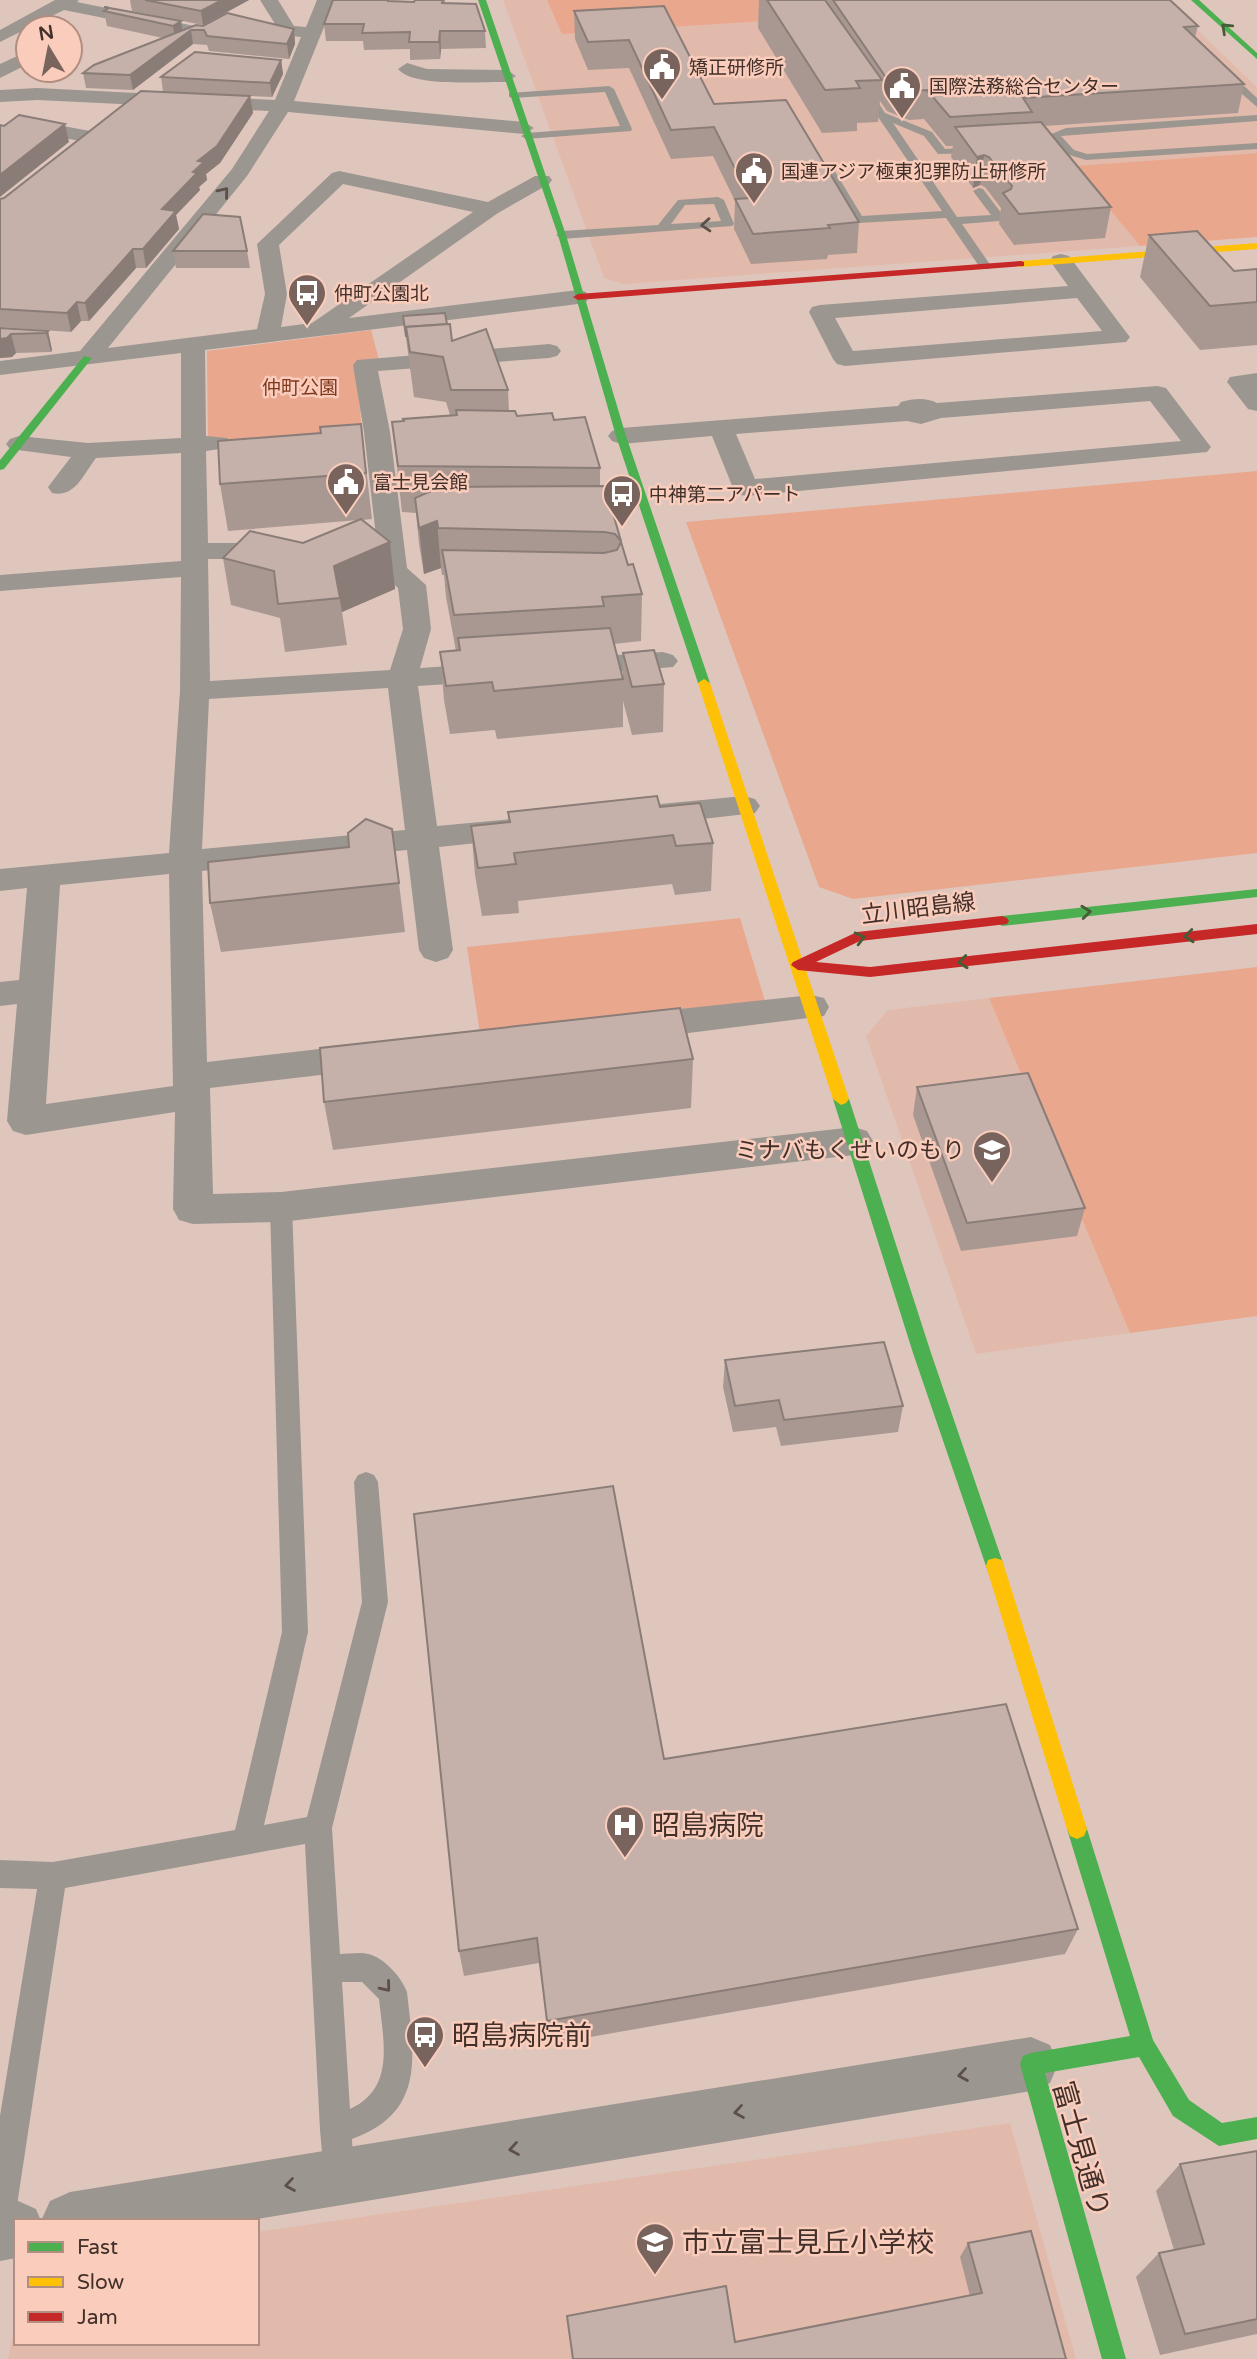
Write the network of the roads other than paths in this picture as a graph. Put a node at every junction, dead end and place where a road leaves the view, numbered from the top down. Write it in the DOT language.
graph roads {
  1 [pos="268,0"];
  2 [pos="326,0"];
  3 [pos="482,0"];
  4 [pos="1195,0"];
  5 [pos="1218,0"];
  6 [pos="65,2"];
  7 [pos="105,13"];
  8 [pos="84,25"];
  9 [pos="204,33"];
  10 [pos="313,33"];
  11 [pos="1257,35"];
  12 [pos="0,37"];
  13 [pos="1257,57"];
  14 [pos="273,65"];
  15 [pos="1218,66"];
  16 [pos="299,68"];
  17 [pos="411,76"];
  18 [pos="507,76"];
  19 [pos="858,81"];
  20 [pos="162,82"];
  21 [pos="37,94"];
  22 [pos="513,95"];
  23 [pos="0,96"];
  24 [pos="374,96"];
  25 [pos="140,98"];
  26 [pos="1257,104"];
  27 [pos="282,106"];
  28 [pos="336,111"];
  29 [pos="882,116"];
  30 [pos="1257,118"];
  31 [pos="525,132"];
  32 [pos="90,137"];
  33 [pos="1181,137"];
  34 [pos="1048,145"];
  35 [pos="1062,145"];
  36 [pos="1257,146"];
  37 [pos="995,149"];
  38 [pos="73,152"];
  39 [pos="830,172"];
  40 [pos="542,180"];
  41 [pos="979,191"];
  42 [pos="199,204"];
  43 [pos="491,209"];
  44 [pos="952,218"];
  45 [pos="661,229"];
  46 [pos="562,236"];
  47 [pos="1257,246"];
  48 [pos="1061,261"];
  49 [pos="985,267"];
  50 [pos="1084,291"];
  51 [pos="578,297"];
  52 [pos="316,330"];
  53 [pos="267,337"];
  54 [pos="48,340"];
  55 [pos="193,345"];
  56 [pos="549,351"];
  57 [pos="80,353"];
  58 [pos="0,368"];
  59 [pos="1257,380"];
  60 [pos="1257,404"];
  61 [pos="720,428"];
  62 [pos="621,436"];
  63 [pos="248,441"];
  64 [pos="19,444"];
  65 [pos="193,445"];
  66 [pos="88,451"];
  67 [pos="0,467"];
  68 [pos="61,487"];
  69 [pos="306,552"];
  70 [pos="194,560"];
  71 [pos="0,583"];
  72 [pos="663,661"];
  73 [pos="402,678"];
  74 [pos="195,691"];
  75 [pos="744,806"];
  76 [pos="624,818"];
  77 [pos="556,824"];
  78 [pos="422,838"];
  79 [pos="185,864"];
  80 [pos="44,877"];
  81 [pos="0,880"];
  82 [pos="1257,893"];
  83 [pos="1257,929"];
  84 [pos="436,950"];
  85 [pos="798,965"];
  86 [pos="17,992"];
  87 [pos="811,1007"];
  88 [pos="604,1030"];
  89 [pos="410,1052"];
  90 [pos="192,1086"];
  91 [pos="854,1141"];
  92 [pos="281,1207"];
  93 [pos="366,1482"];
  94 [pos="318,1828"];
  95 [pos="246,1842"];
  96 [pos="0,1874"];
  97 [pos="53,1876"];
  98 [pos="326,1968"];
  99 [pos="1144,2045"];
  100 [pos="1031,2064"];
  101 [pos="1257,2129"];
  102 [pos="337,2154"];
  103 [pos="0,2212"];
  104 [pos="78,2219"];
  105 [pos="1114,2359"];
  1 -- 10 [label="street"];
  2 -- 10 [label="street"];
  3 -- 18 [label="street"];
  13 -- 4 [label="street, one-way"];
  5 -- 11 [label="street"];
  6 -- 7 [label="street"];
  6 -- 12 [label="street"];
  7 -- 8 [label="street"];
  7 -- 9 [label="street"];
  10 -- 16 [label="street"];
  14 -- 16 [label="street"];
  15 -- 26 [label="lane"];
  16 -- 27 [label="street"];
  17 -- 18 [label="street"];
  18 -- 22 [label="street"];
  19 -- 29 [label="lane"];
  20 -- 25 [label="street"];
  21 -- 23 [label="street"];
  21 -- 25 [label="street"];
  21 -- 32 [label="street"];
  22 -- 31 [label="street"];
  22 -- 31 [label="lane"];
  24 -- 28 [label="street"];
  25 -- 27 [label="street"];
  25 -- 32 [label="street"];
  27 -- 28 [label="street"];
  57 -- 27 [label="street, one-way"];
  28 -- 31 [label="street"];
  29 -- 37 [label="lane"];
  29 -- 44 [label="lane"];
  30 -- 33 [label="lane"];
  31 -- 40 [label="street"];
  32 -- 38 [label="street"];
  33 -- 35 [label="lane"];
  33 -- 35 [label="lane"];
  33 -- 36 [label="lane"];
  34 -- 35 [label="lane"];
  39 -- 44 [label="lane"];
  40 -- 43 [label="street"];
  40 -- 46 [label="street"];
  41 -- 44 [label="lane"];
  42 -- 57 [label="street"];
  43 -- 52 [label="street"];
  43 -- 53 [label="street"];
  44 -- 49 [label="lane"];
  45 -- 45 [label="lane, one-way"];
  45 -- 46 [label="lane"];
  46 -- 51 [label="street"];
  47 -- 48 [label="street"];
  48 -- 49 [label="street"];
  48 -- 50 [label="street"];
  49 -- 51 [label="street"];
  50 -- 50 [label="street"];
  51 -- 52 [label="street"];
  51 -- 62 [label="street"];
  52 -- 53 [label="street"];
  53 -- 55 [label="street"];
  54 -- 57 [label="street"];
  55 -- 57 [label="street"];
  55 -- 65 [label="street"];
  56 -- 73 [label="street"];
  57 -- 58 [label="street"];
  57 -- 64 [label="street"];
  59 -- 60 [label="street"];
  61 -- 61 [label="street"];
  61 -- 62 [label="street"];
  62 -- 75 [label="street"];
  63 -- 65 [label="street"];
  64 -- 66 [label="street"];
  64 -- 67 [label="street"];
  65 -- 66 [label="street"];
  65 -- 70 [label="street"];
  66 -- 68 [label="street"];
  69 -- 70 [label="street"];
  70 -- 71 [label="street"];
  70 -- 74 [label="street"];
  72 -- 73 [label="street"];
  73 -- 74 [label="street"];
  73 -- 78 [label="street"];
  74 -- 79 [label="street"];
  75 -- 76 [label="street"];
  75 -- 85 [label="street"];
  77 -- 78 [label="street"];
  78 -- 79 [label="street"];
  78 -- 84 [label="street"];
  79 -- 80 [label="street"];
  79 -- 90 [label="street"];
  80 -- 81 [label="street"];
  80 -- 86 [label="street"];
  85 -- 82 [label="street, 立川昭島線, one-way"];
  83 -- 85 [label="street, one-way"];
  85 -- 87 [label="street"];
  86 -- 90 [label="street"];
  87 -- 88 [label="street"];
  87 -- 91 [label="street"];
  89 -- 90 [label="street"];
  90 -- 92 [label="street"];
  91 -- 92 [label="street"];
  91 -- 99 [label="street"];
  92 -- 95 [label="lane"];
  93 -- 94 [label="lane"];
  94 -- 95 [label="lane"];
  94 -- 98 [label="lane"];
  95 -- 97 [label="lane"];
  96 -- 97 [label="lane"];
  97 -- 103 [label="lane"];
  98 -- 102 [label="lane"];
  98 -- 102 [label="lane, one-way"];
  99 -- 100 [label="street, 富士見通り"];
  99 -- 101 [label="street"];
  100 -- 102 [label="street, one-way"];
  100 -- 105 [label="street, 富士見通り"];
  102 -- 104 [label="street, one-way"];
}
